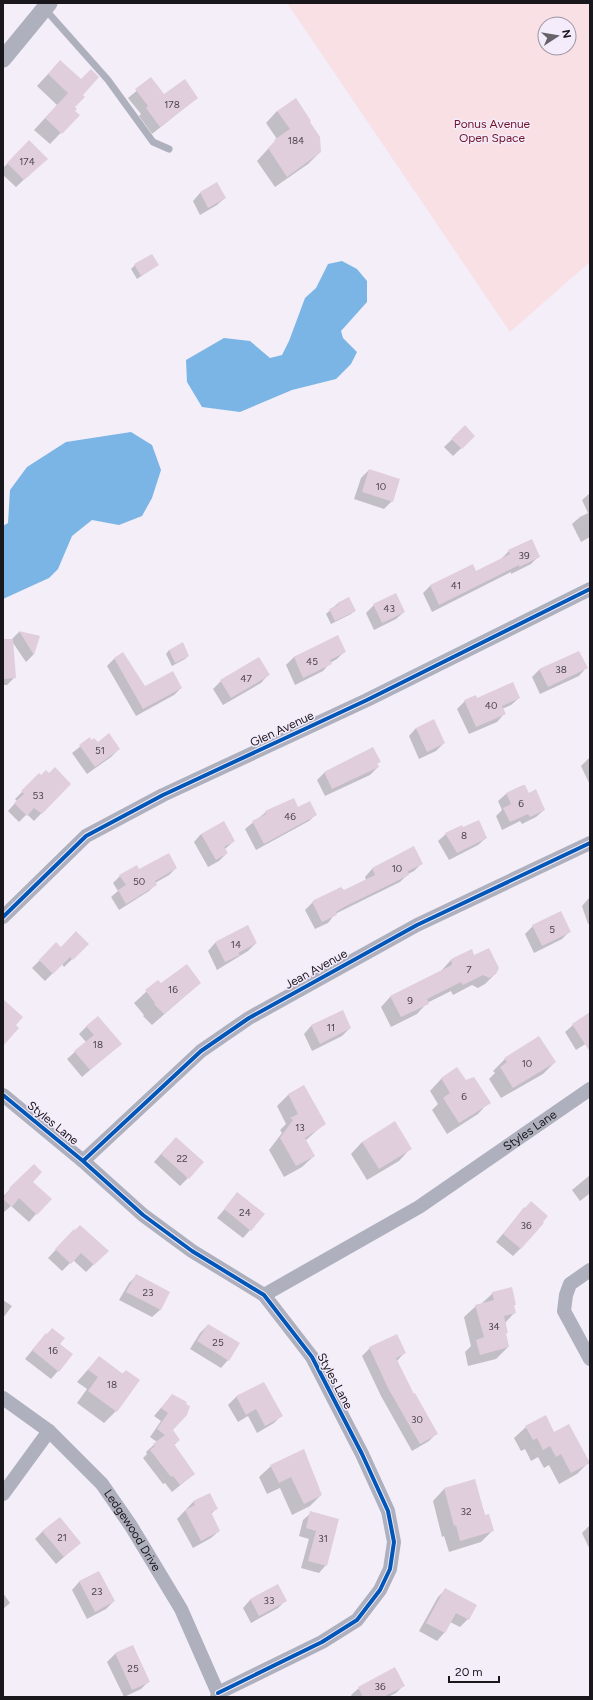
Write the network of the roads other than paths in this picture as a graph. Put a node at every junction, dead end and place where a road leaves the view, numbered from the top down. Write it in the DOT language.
graph roads {
  1 [pos="46,6"];
  2 [pos="3,59"];
  3 [pos="169,149"];
  4 [pos="590,589"];
  5 [pos="590,843"];
  6 [pos="3,916"];
  7 [pos="590,1089"];
  8 [pos="3,1096"];
  9 [pos="83,1161"];
  10 [pos="590,1270"];
  11 [pos="264,1295"];
  12 [pos="590,1359"];
  13 [pos="3,1398"];
  14 [pos="49,1431"];
  15 [pos="3,1494"];
  16 [pos="217,1695"];
  1 -- 2 [label="street"];
  1 -- 3 [label="lane"];
  4 -- 6 [label="street, Glen Avenue"];
  5 -- 9 [label="street, Jean Avenue"];
  7 -- 11 [label="street, Styles Lane"];
  8 -- 9 [label="street, Styles Lane"];
  9 -- 11 [label="street, Styles Lane"];
  10 -- 12 [label="street"];
  11 -- 16 [label="street, Styles Lane"];
  13 -- 14 [label="street, Ledgewood Drive"];
  14 -- 15 [label="street"];
  14 -- 16 [label="street, Ledgewood Drive"];
}
